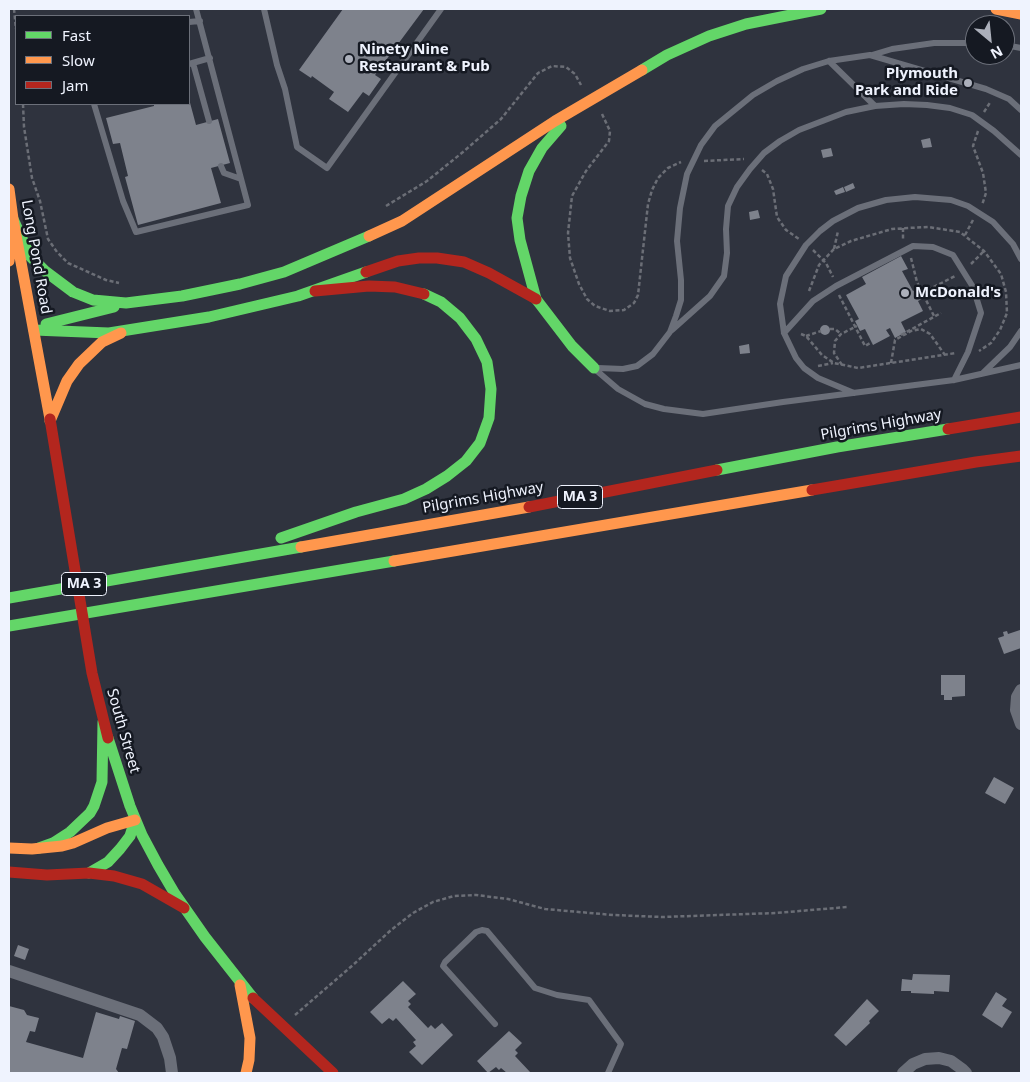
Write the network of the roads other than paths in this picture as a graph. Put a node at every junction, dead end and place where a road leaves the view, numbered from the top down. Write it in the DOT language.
graph roads {
  1 [pos="196,9"];
  2 [pos="264,9"];
  3 [pos="441,9"];
  4 [pos="821,9"];
  5 [pos="996,9"];
  6 [pos="1021,14"];
  7 [pos="200,20"];
  8 [pos="190,22"];
  9 [pos="965,43"];
  10 [pos="870,55"];
  11 [pos="210,58"];
  12 [pos="829,61"];
  13 [pos="191,63"];
  14 [pos="587,101"];
  15 [pos="94,105"];
  16 [pos="875,106"];
  17 [pos="1021,110"];
  18 [pos="209,121"];
  19 [pos="1021,155"];
  20 [pos="221,166"];
  21 [pos="241,179"];
  22 [pos="9,189"];
  23 [pos="11,220"];
  24 [pos="1021,259"];
  25 [pos="9,261"];
  26 [pos="315,291"];
  27 [pos="536,299"];
  28 [pos="139,302"];
  29 [pos="34,330"];
  30 [pos="132,330"];
  31 [pos="1021,330"];
  32 [pos="670,332"];
  33 [pos="784,333"];
  34 [pos="1021,365"];
  35 [pos="594,368"];
  36 [pos="982,373"];
  37 [pos="954,380"];
  38 [pos="854,393"];
  39 [pos="1021,406"];
  40 [pos="1021,418"];
  41 [pos="50,421"];
  42 [pos="837,447"];
  43 [pos="1021,456"];
  44 [pos="205,563"];
  45 [pos="9,598"];
  46 [pos="38,621"];
  47 [pos="9,626"];
  48 [pos="9,632"];
  49 [pos="1021,690"];
  50 [pos="104,722"];
  51 [pos="1021,724"];
  52 [pos="135,820"];
  53 [pos="9,848"];
  54 [pos="39,848"];
  55 [pos="9,872"];
  56 [pos="89,873"];
  57 [pos="184,908"];
  58 [pos="9,971"];
  59 [pos="240,982"];
  60 [pos="495,1024"];
  61 [pos="172,1073"];
  62 [pos="246,1073"];
  63 [pos="334,1073"];
  64 [pos="608,1073"];
  65 [pos="903,1073"];
  66 [pos="966,1073"];
  1 -- 7 [label="lane"];
  2 -- 3 [label="lane"];
  4 -- 14 [label="main road"];
  5 -- 6 [label="main road"];
  7 -- 8 [label="lane"];
  7 -- 11 [label="lane"];
  9 -- 10 [label="lane"];
  10 -- 12 [label="lane"];
  10 -- 17 [label="lane"];
  11 -- 13 [label="lane"];
  11 -- 21 [label="lane"];
  12 -- 16 [label="lane"];
  12 -- 32 [label="lane"];
  13 -- 18 [label="lane"];
  14 -- 27 [label="main road"];
  14 -- 28 [label="main road"];
  15 -- 21 [label="lane"];
  16 -- 19 [label="lane"];
  16 -- 32 [label="lane"];
  20 -- 21 [label="lane"];
  22 -- 23 [label="main road, Long Pond Road"];
  23 -- 25 [label="main road"];
  23 -- 28 [label="main road"];
  23 -- 29 [label="main road, Long Pond Road"];
  24 -- 33 [label="lane"];
  26 -- 27 [label="main road"];
  26 -- 30 [label="main road"];
  26 -- 44 [label="main road"];
  27 -- 35 [label="main road"];
  28 -- 29 [label="main road"];
  29 -- 30 [label="main road"];
  29 -- 41 [label="main road, South Street"];
  30 -- 41 [label="main road"];
  31 -- 36 [label="lane"];
  32 -- 35 [label="lane"];
  33 -- 37 [label="lane"];
  33 -- 38 [label="lane"];
  34 -- 36 [label="lane"];
  35 -- 38 [label="lane"];
  36 -- 37 [label="lane"];
  37 -- 38 [label="lane"];
  39 -- 42 [label="main road"];
  40 -- 42 [label="main road, Pilgrims Highway / MA 3"];
  41 -- 50 [label="main road, South Street"];
  42 -- 44 [label="main road, Pilgrims Highway / MA 3"];
  43 -- 46 [label="main road, MA 3"];
  44 -- 45 [label="main road, Pilgrims Highway / MA 3"];
  46 -- 47 [label="main road, MA 3"];
  46 -- 48 [label="main road"];
  49 -- 51 [label="street"];
  50 -- 52 [label="main road, South Street"];
  50 -- 54 [label="main road"];
  52 -- 54 [label="main road"];
  52 -- 56 [label="main road"];
  52 -- 57 [label="main road, South Street"];
  53 -- 54 [label="main road"];
  55 -- 56 [label="main road"];
  56 -- 57 [label="main road"];
  57 -- 59 [label="main road, South Street"];
  58 -- 61 [label="street"];
  59 -- 62 [label="main road"];
  59 -- 63 [label="main road, South Street"];
  60 -- 64 [label="lane"];
  65 -- 66 [label="street"];
}
